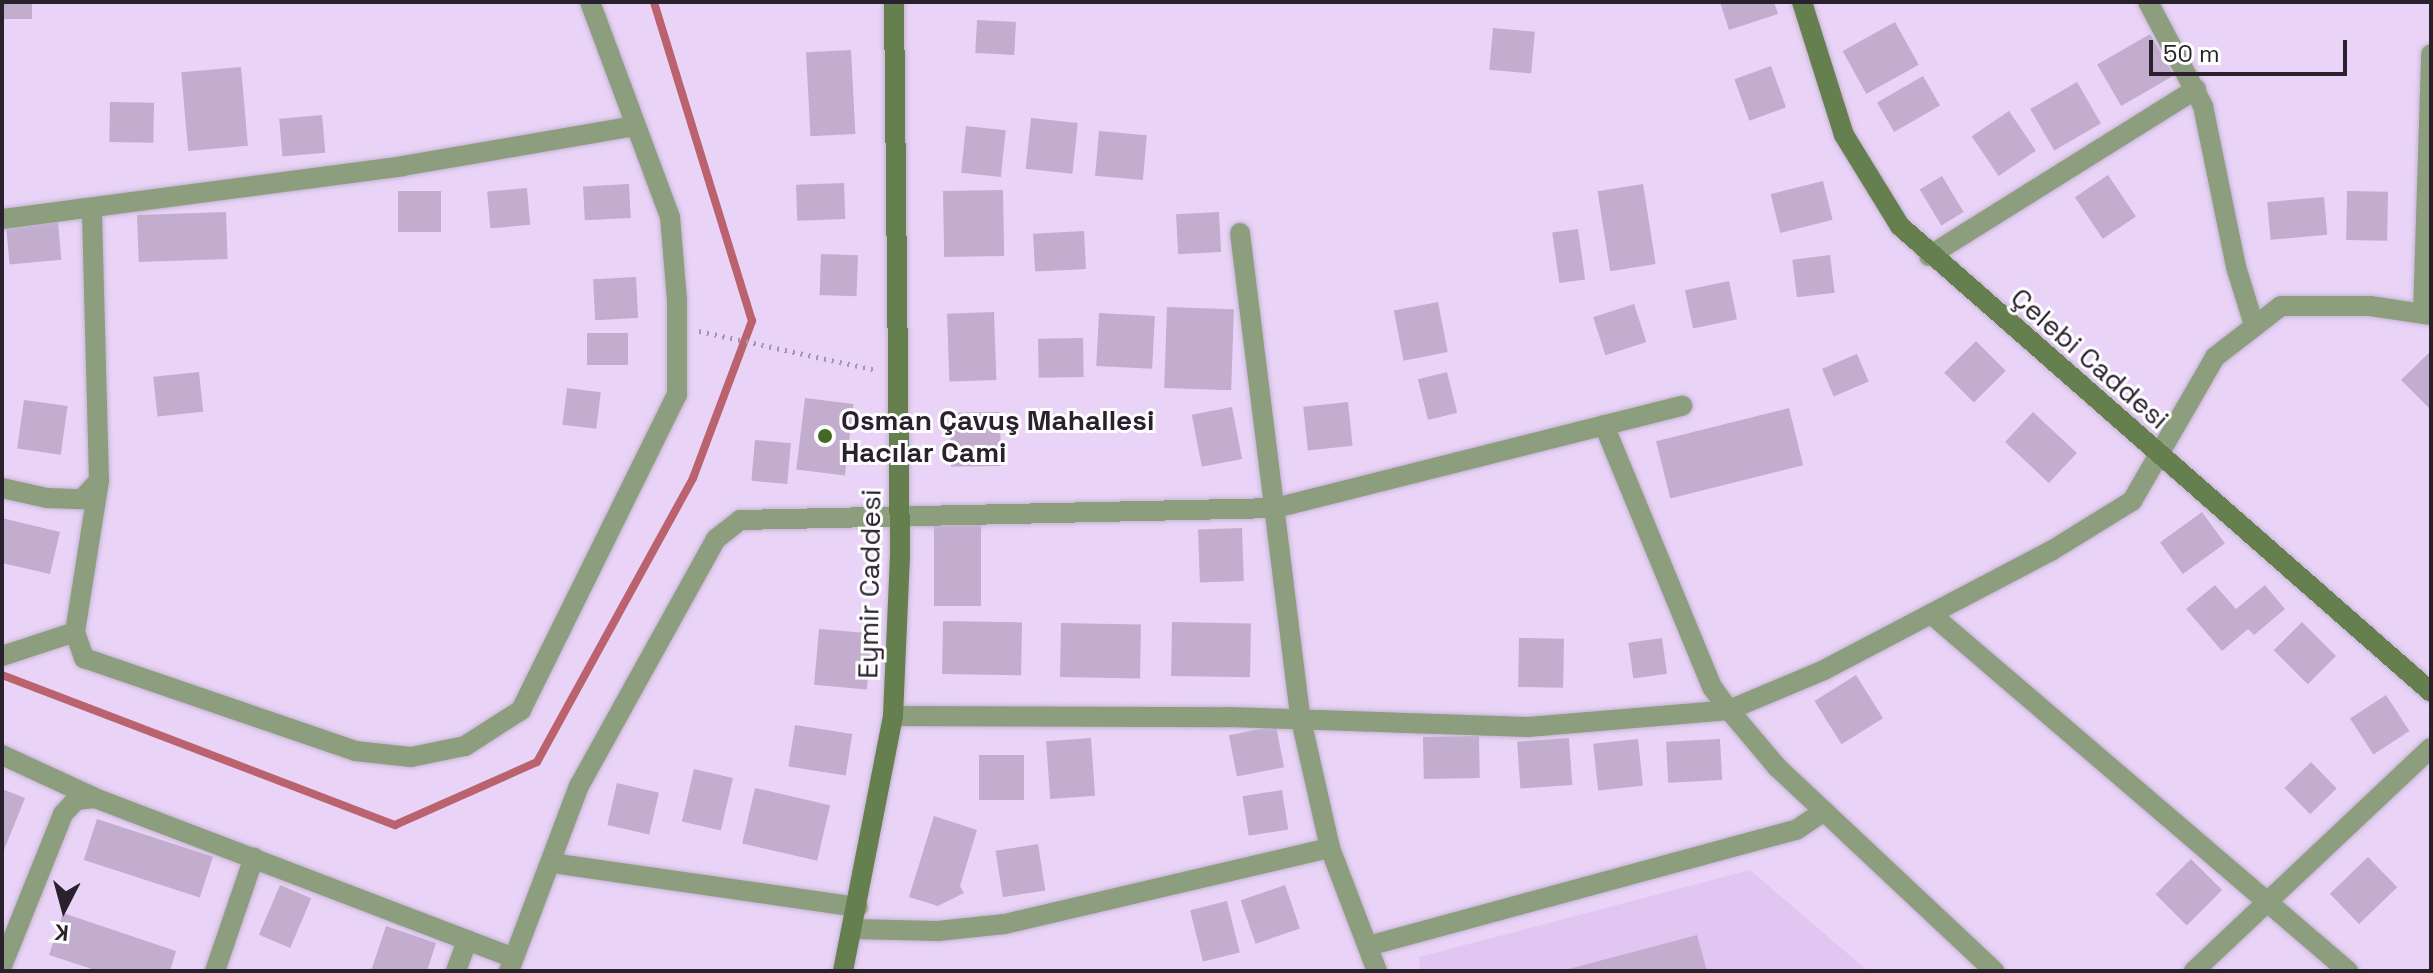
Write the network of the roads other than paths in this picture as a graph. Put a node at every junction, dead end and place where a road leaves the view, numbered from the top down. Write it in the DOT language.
graph roads {
  1 [pos="590,2"];
  2 [pos="894,2"];
  3 [pos="1803,2"];
  4 [pos="2148,2"];
  5 [pos="2431,54"];
  6 [pos="2196,89"];
  7 [pos="635,126"];
  8 [pos="92,209"];
  9 [pos="2,219"];
  10 [pos="1240,233"];
  11 [pos="1929,256"];
  12 [pos="2427,314"];
  13 [pos="2253,322"];
  14 [pos="1682,406"];
  15 [pos="1604,425"];
  16 [pos="2156,453"];
  17 [pos="99,481"];
  18 [pos="2,488"];
  19 [pos="1275,508"];
  20 [pos="899,515"];
  21 [pos="1931,614"];
  22 [pos="75,632"];
  23 [pos="2,656"];
  24 [pos="2431,692"];
  25 [pos="1729,710"];
  26 [pos="893,716"];
  27 [pos="1301,720"];
  28 [pos="2431,748"];
  29 [pos="2,755"];
  30 [pos="95,798"];
  31 [pos="1824,811"];
  32 [pos="1330,848"];
  33 [pos="254,857"];
  34 [pos="552,863"];
  35 [pos="2271,901"];
  36 [pos="858,907"];
  37 [pos="853,929"];
  38 [pos="467,940"];
  39 [pos="1368,946"];
  40 [pos="511,964"];
  41 [pos="2,966"];
  42 [pos="215,971"];
  43 [pos="456,971"];
  44 [pos="843,971"];
  45 [pos="1377,971"];
  46 [pos="1994,971"];
  47 [pos="2194,971"];
  48 [pos="2348,971"];
  1 -- 7 [label="street"];
  2 -- 20 [label="main road, Eymir Caddesi"];
  3 -- 11 [label="main road, Çelebi Caddesi"];
  4 -- 6 [label="street"];
  5 -- 12 [label="street"];
  6 -- 11 [label="street"];
  6 -- 13 [label="street"];
  7 -- 8 [label="street"];
  7 -- 22 [label="street"];
  8 -- 9 [label="street"];
  8 -- 17 [label="street"];
  10 -- 19 [label="street"];
  11 -- 16 [label="main road, Çelebi Caddesi"];
  12 -- 13 [label="street"];
  13 -- 16 [label="street"];
  14 -- 15 [label="street"];
  15 -- 19 [label="street"];
  15 -- 25 [label="street"];
  16 -- 21 [label="street"];
  16 -- 24 [label="main road, Çelebi Caddesi"];
  17 -- 18 [label="street"];
  17 -- 22 [label="street"];
  19 -- 20 [label="street"];
  19 -- 27 [label="street"];
  20 -- 26 [label="main road, Eymir Caddesi"];
  20 -- 34 [label="street"];
  21 -- 25 [label="street"];
  21 -- 35 [label="street"];
  22 -- 23 [label="street"];
  25 -- 27 [label="street"];
  25 -- 31 [label="street"];
  26 -- 27 [label="street"];
  26 -- 36 [label="main road, Eymir Caddesi"];
  27 -- 32 [label="street"];
  28 -- 35 [label="street"];
  29 -- 30 [label="street"];
  30 -- 33 [label="street"];
  30 -- 41 [label="street"];
  31 -- 39 [label="street"];
  31 -- 46 [label="street"];
  32 -- 37 [label="street"];
  32 -- 39 [label="street"];
  33 -- 38 [label="street"];
  33 -- 42 [label="street"];
  34 -- 36 [label="street"];
  34 -- 40 [label="street"];
  35 -- 47 [label="street"];
  35 -- 48 [label="street"];
  36 -- 37 [label="main road, Eymir Caddesi"];
  37 -- 44 [label="main road, Eymir Caddesi"];
  38 -- 40 [label="street"];
  38 -- 43 [label="street"];
  39 -- 45 [label="street"];
}
